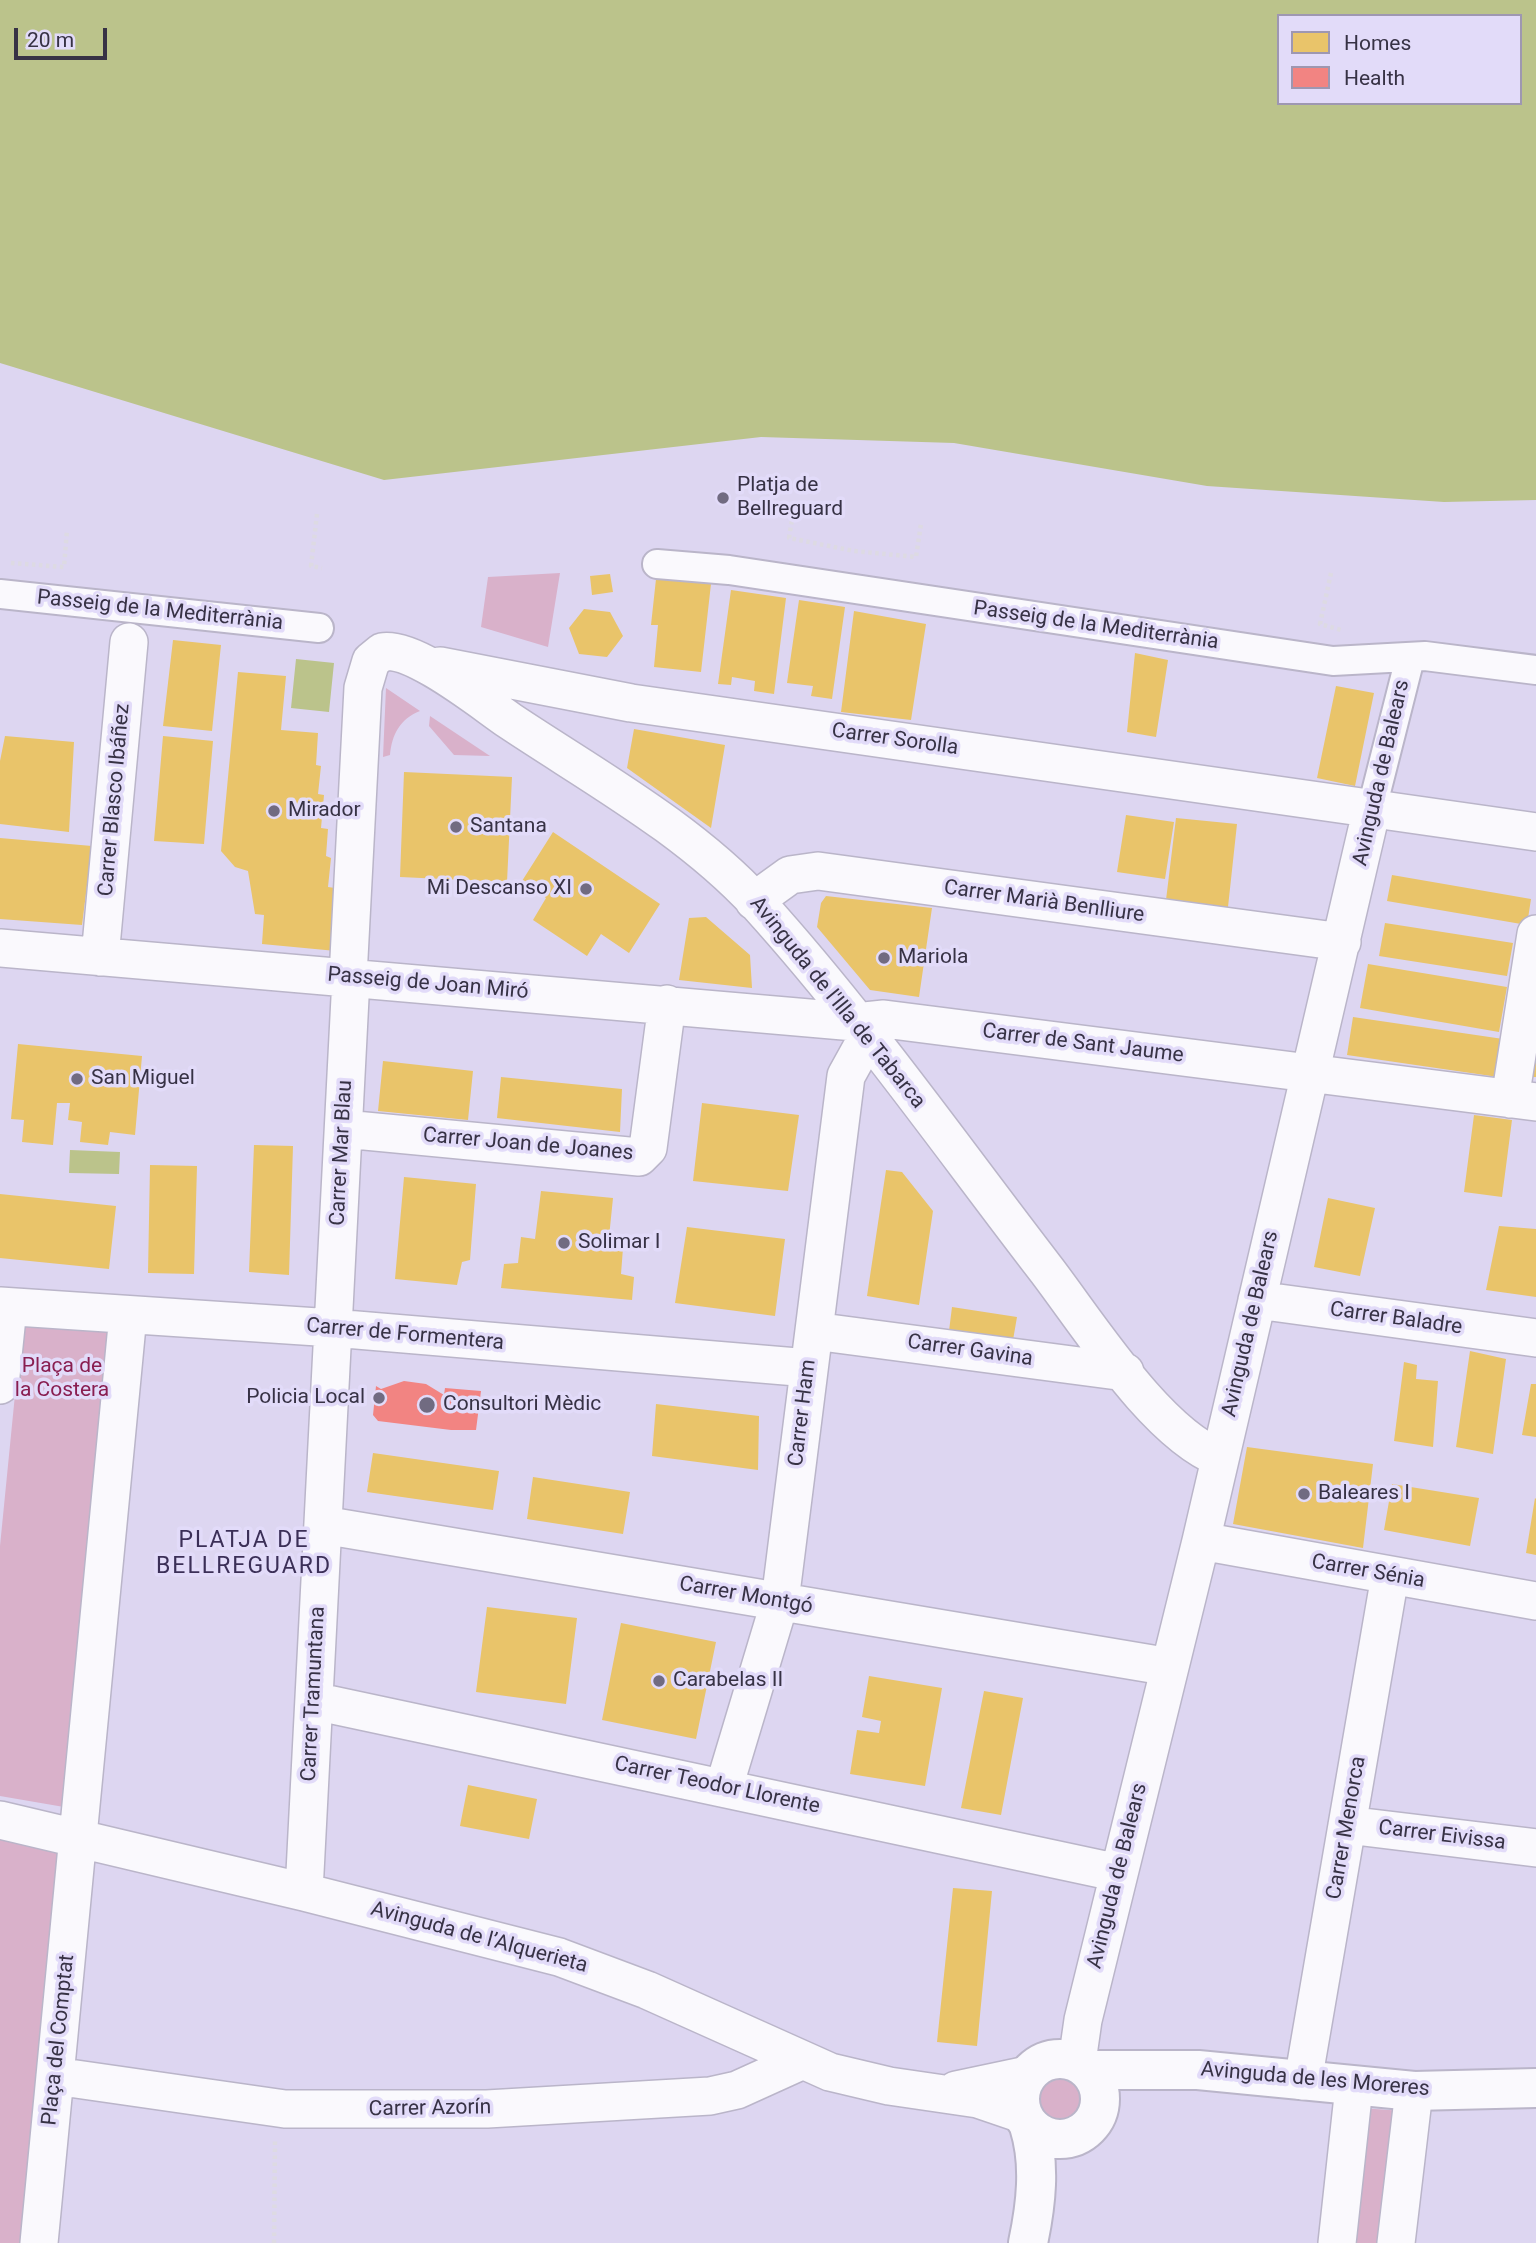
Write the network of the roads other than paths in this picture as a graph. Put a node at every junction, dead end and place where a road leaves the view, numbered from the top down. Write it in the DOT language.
graph roads {
  1 [pos="657,564"];
  2 [pos="0,594"];
  3 [pos="131,626"];
  4 [pos="319,628"];
  5 [pos="1410,658"];
  6 [pos="371,662"];
  7 [pos="419,662"];
  8 [pos="1536,670"];
  9 [pos="1372,808"];
  10 [pos="1536,831"];
  11 [pos="754,901"];
  12 [pos="1536,934"];
  13 [pos="1342,943"];
  14 [pos="0,948"];
  15 [pos="100,957"];
  16 [pos="349,978"];
  17 [pos="1532,980"];
  18 [pos="667,1004"];
  19 [pos="861,1030"];
  20 [pos="1311,1071"];
  21 [pos="1523,1101"];
  22 [pos="344,1129"];
  23 [pos="1257,1300"];
  24 [pos="4,1306"];
  25 [pos="128,1315"];
  26 [pos="333,1328"];
  27 [pos="814,1331"];
  28 [pos="1536,1338"];
  29 [pos="809,1368"];
  30 [pos="1125,1372"];
  31 [pos="0,1385"];
  32 [pos="1220,1458"];
  33 [pos="323,1525"];
  34 [pos="1201,1541"];
  35 [pos="1390,1576"];
  36 [pos="780,1601"];
  37 [pos="1536,1601"];
  38 [pos="1170,1667"];
  39 [pos="314,1701"];
  40 [pos="724,1787"];
  41 [pos="0,1820"];
  42 [pos="1347,1825"];
  43 [pos="80,1838"];
  44 [pos="1536,1847"];
  45 [pos="1119,1873"];
  46 [pos="304,1892"];
  47 [pos="801,2061"];
  48 [pos="55,2076"];
  49 [pos="1303,2081"];
  50 [pos="1070,2084"];
  51 [pos="1354,2087"];
  52 [pos="1536,2088"];
  53 [pos="945,2091"];
  54 [pos="1414,2091"];
  55 [pos="1026,2120"];
  56 [pos="1030,2230"];
  57 [pos="39,2243"];
  58 [pos="1337,2243"];
  59 [pos="1396,2243"];
  1 -- 5 [label="street, Passeig de la Mediterrània"];
  2 -- 3 [label="street, Passeig de la Mediterrània"];
  3 -- 4 [label="street, Passeig de la Mediterrània"];
  3 -- 15 [label="street, Carrer Blasco Ibáñez"];
  5 -- 8 [label="street, Passeig de la Mediterrània"];
  5 -- 9 [label="street, Avinguda de Balears"];
  6 -- 7 [label="street, Avinguda de l'Illa de Tabarca"];
  6 -- 16 [label="street, Carrer Mar Blau"];
  7 -- 9 [label="street, Carrer Sorolla"];
  7 -- 11 [label="street, Avinguda de l'Illa de Tabarca"];
  9 -- 10 [label="street, Carrer Sorolla"];
  9 -- 13 [label="street, Avinguda de Balears"];
  11 -- 13 [label="street, Carrer Marià Benlliure"];
  11 -- 19 [label="street, Avinguda de l'Illa de Tabarca"];
  12 -- 17 [label="street"];
  13 -- 20 [label="street, Avinguda de Balears"];
  14 -- 15 [label="street, Passeig de Joan Miró"];
  15 -- 16 [label="street, Passeig de Joan Miró"];
  16 -- 18 [label="street, Passeig de Joan Miró"];
  16 -- 22 [label="street, Carrer Mar Blau"];
  17 -- 21 [label="street"];
  18 -- 19 [label="street, Passeig de Joan Miró"];
  18 -- 22 [label="street, Carrer Joan de Joanes"];
  19 -- 20 [label="street, Carrer de Sant Jaume"];
  19 -- 27 [label="street, Carrer Ham"];
  19 -- 30 [label="street, Avinguda de l'Illa de Tabarca"];
  20 -- 21 [label="street, Carrer de Sant Jaume"];
  20 -- 23 [label="street, Avinguda de Balears"];
  22 -- 26 [label="street, Carrer Mar Blau"];
  23 -- 28 [label="street, Carrer Baladre"];
  23 -- 32 [label="street, Avinguda de Balears"];
  24 -- 25 [label="street, Carrer de Formentera"];
  24 -- 31 [label="street"];
  25 -- 26 [label="street, Carrer de Formentera"];
  25 -- 43 [label="street"];
  26 -- 29 [label="street, Carrer de Formentera"];
  26 -- 33 [label="street, Carrer Tramuntana"];
  27 -- 29 [label="street, Carrer Ham"];
  27 -- 30 [label="street, Carrer Gavina"];
  29 -- 36 [label="street, Carrer Ham"];
  30 -- 32 [label="street, Avinguda de l'Illa de Tabarca"];
  32 -- 34 [label="street, Avinguda de Balears"];
  33 -- 36 [label="street, Carrer Montgó"];
  33 -- 39 [label="street, Carrer Tramuntana"];
  34 -- 35 [label="street, Carrer Sénia"];
  34 -- 38 [label="street, Avinguda de Balears"];
  35 -- 37 [label="street, Carrer Sénia"];
  35 -- 42 [label="street, Carrer Menorca"];
  36 -- 38 [label="street, Carrer Montgó"];
  36 -- 40 [label="street, Carrer Ham"];
  38 -- 45 [label="street, Avinguda de Balears"];
  39 -- 40 [label="street, Carrer Teodor Llorente"];
  39 -- 46 [label="street, Carrer Tramuntana"];
  40 -- 45 [label="street, Carrer Teodor Llorente"];
  41 -- 43 [label="street, Avinguda de l’Alquerieta"];
  42 -- 44 [label="street, Carrer Eivissa"];
  42 -- 49 [label="street, Carrer Menorca"];
  43 -- 46 [label="street, Avinguda de l’Alquerieta"];
  43 -- 48 [label="street, Plaça del Comptat"];
  45 -- 50 [label="street, Avinguda de Balears"];
  46 -- 47 [label="street, Avinguda de l’Alquerieta"];
  47 -- 48 [label="street, Carrer Azorín"];
  47 -- 53 [label="street, Avinguda de l’Alquerieta"];
  48 -- 57 [label="street, Plaça del Comptat"];
  49 -- 50 [label="street, Avinguda de les Moreres"];
  49 -- 51 [label="street, Avinguda de les Moreres"];
  50 -- 53 [label="street"];
  50 -- 55 [label="street"];
  50 -- 55 [label="street, Avinguda de les Moreres"];
  50 -- 56 [label="street"];
  51 -- 54 [label="street, Avinguda de les Moreres"];
  51 -- 58 [label="street"];
  52 -- 54 [label="street, Avinguda de les Moreres"];
  53 -- 55 [label="street"];
  54 -- 59 [label="street"];
  55 -- 56 [label="street"];
}
